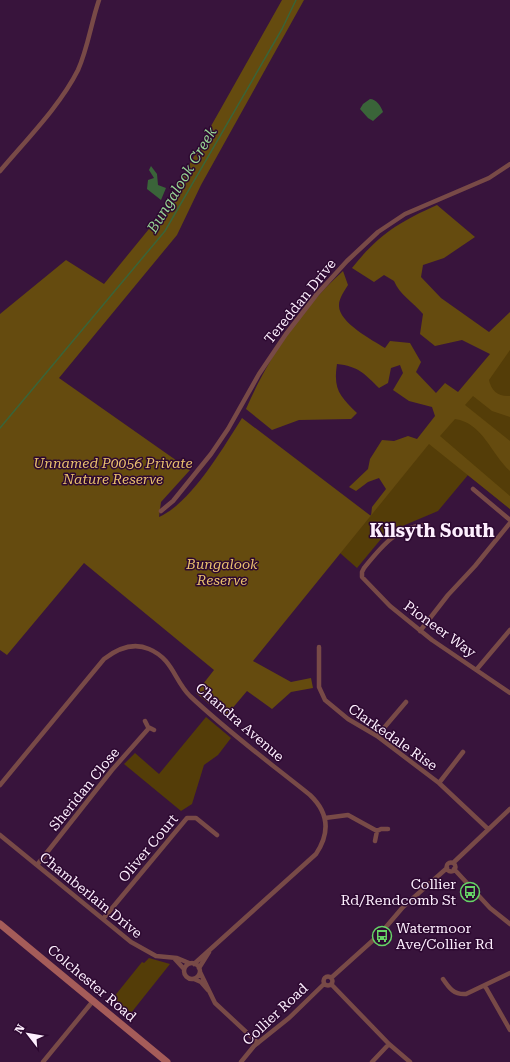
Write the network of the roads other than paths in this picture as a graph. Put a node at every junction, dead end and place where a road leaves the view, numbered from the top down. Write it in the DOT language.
graph roads {
  1 [pos="99,0"];
  2 [pos="510,164"];
  3 [pos="0,171"];
  4 [pos="473,489"];
  5 [pos="161,511"];
  6 [pos="510,521"];
  7 [pos="428,525"];
  8 [pos="510,630"];
  9 [pos="420,631"];
  10 [pos="319,647"];
  11 [pos="477,669"];
  12 [pos="510,693"];
  13 [pos="406,702"];
  14 [pos="145,721"];
  15 [pos="378,736"];
  16 [pos="463,752"];
  17 [pos="439,783"];
  18 [pos="0,785"];
  19 [pos="510,809"];
  20 [pos="325,818"];
  21 [pos="388,829"];
  22 [pos="488,829"];
  23 [pos="377,831"];
  24 [pos="217,835"];
  25 [pos="0,836"];
  26 [pos="375,841"];
  27 [pos="453,863"];
  28 [pos="37,866"];
  29 [pos="447,868"];
  30 [pos="454,869"];
  31 [pos="103,919"];
  32 [pos="0,924"];
  33 [pos="510,924"];
  34 [pos="212,948"];
  35 [pos="174,958"];
  36 [pos="192,964"];
  37 [pos="184,969"];
  38 [pos="200,970"];
  39 [pos="510,973"];
  40 [pos="331,978"];
  41 [pos="194,979"];
  42 [pos="443,979"];
  43 [pos="324,984"];
  44 [pos="331,984"];
  45 [pos="485,986"];
  46 [pos="209,991"];
  47 [pos="93,1001"];
  48 [pos="510,1030"];
  49 [pos="258,1043"];
  50 [pos="389,1044"];
  51 [pos="43,1062"];
  52 [pos="167,1062"];
  53 [pos="241,1062"];
  54 [pos="372,1062"];
  55 [pos="410,1062"];
  1 -- 3 [label="street"];
  2 -- 5 [label="street, Tereddan Drive"];
  4 -- 6 [label="street"];
  6 -- 9 [label="street"];
  7 -- 9 [label="street, Pioneer Way"];
  8 -- 11 [label="street"];
  9 -- 11 [label="street, Pioneer Way"];
  10 -- 15 [label="street, Clarkedale Rise"];
  11 -- 12 [label="street, Pioneer Way"];
  13 -- 15 [label="street"];
  14 -- 28 [label="street, Sheridan Close"];
  15 -- 17 [label="street, Clarkedale Rise"];
  16 -- 17 [label="street"];
  17 -- 22 [label="street, Clarkedale Rise"];
  18 -- 20 [label="street, Chandra Avenue"];
  19 -- 22 [label="street"];
  20 -- 23 [label="street"];
  20 -- 34 [label="street, Chandra Avenue"];
  21 -- 23 [label="street"];
  22 -- 27 [label="street"];
  23 -- 26 [label="street"];
  24 -- 31 [label="street, Oliver Court"];
  25 -- 28 [label="street, Chamberlain Drive"];
  27 -- 29 [label="street"];
  27 -- 30 [label="street"];
  28 -- 31 [label="street, Chamberlain Drive"];
  29 -- 30 [label="street"];
  29 -- 40 [label="street"];
  30 -- 33 [label="street"];
  31 -- 35 [label="street, Chamberlain Drive"];
  32 -- 47 [label="main road, Colchester Road"];
  34 -- 36 [label="street, Chandra Avenue"];
  34 -- 38 [label="street, Chandra Avenue"];
  35 -- 36 [label="street, Chamberlain Drive"];
  35 -- 37 [label="street"];
  36 -- 37 [label="street, Chandra Avenue"];
  36 -- 38 [label="street"];
  37 -- 41 [label="street"];
  38 -- 41 [label="street, Chandra Avenue"];
  38 -- 46 [label="street"];
  39 -- 45 [label="street"];
  40 -- 43 [label="street"];
  40 -- 44 [label="street"];
  41 -- 46 [label="street"];
  42 -- 45 [label="street"];
  43 -- 44 [label="street"];
  43 -- 49 [label="street, Collier Road"];
  44 -- 50 [label="street"];
  45 -- 48 [label="street"];
  46 -- 49 [label="street"];
  47 -- 51 [label="street"];
  47 -- 52 [label="main road, Colchester Road"];
  49 -- 53 [label="street, Collier Road"];
  50 -- 54 [label="street"];
  50 -- 55 [label="street"];
}
